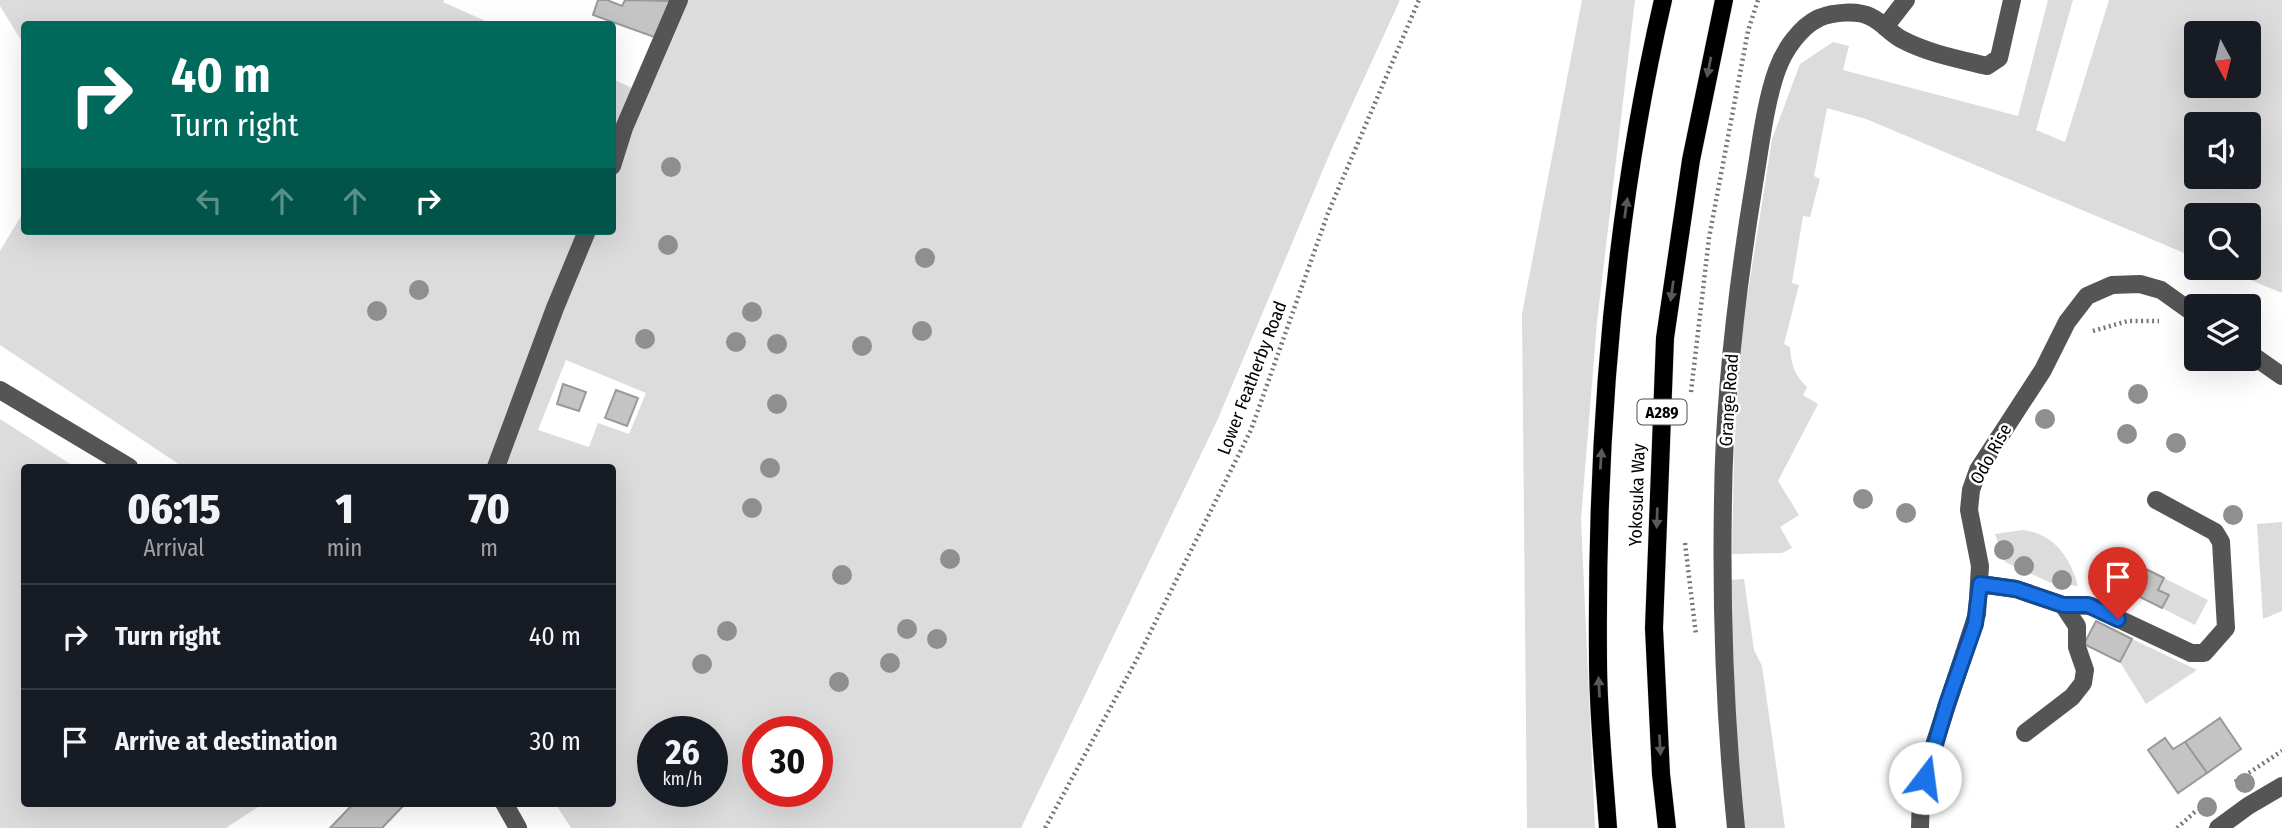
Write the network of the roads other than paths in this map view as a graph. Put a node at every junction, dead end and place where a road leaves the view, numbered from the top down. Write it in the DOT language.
graph roads {
  1 [pos="679,0"];
  2 [pos="1662,0"];
  3 [pos="1724,0"];
  4 [pos="1906,0"];
  5 [pos="2012,0"];
  6 [pos="1885,27"];
  7 [pos="616,153"];
  8 [pos="585,235"];
  9 [pos="2184,306"];
  10 [pos="2261,361"];
  11 [pos="2282,376"];
  12 [pos="0,390"];
  13 [pos="124,464"];
  14 [pos="497,464"];
  15 [pos="2156,500"];
  16 [pos="1980,584"];
  17 [pos="2063,605"];
  18 [pos="2025,733"];
  19 [pos="2282,786"];
  20 [pos="506,807"];
  21 [pos="518,828"];
  22 [pos="1608,828"];
  23 [pos="1667,828"];
  24 [pos="1736,828"];
  25 [pos="1920,828"];
  26 [pos="2218,828"];
  1 -- 7 [label="street"];
  22 -- 2 [label="main road, Yokosuka Way, one-way"];
  3 -- 23 [label="main road, Yokosuka Way / A289, one-way"];
  4 -- 6 [label="street"];
  5 -- 6 [label="street"];
  6 -- 24 [label="street, Grange Road"];
  8 -- 14 [label="street"];
  9 -- 16 [label="street, Odo Rise"];
  10 -- 11 [label="street"];
  12 -- 13 [label="street"];
  15 -- 17 [label="street"];
  16 -- 17 [label="street"];
  16 -- 25 [label="street, Odo Rise"];
  17 -- 18 [label="street"];
  19 -- 26 [label="street"];
  20 -- 21 [label="street"];
}
